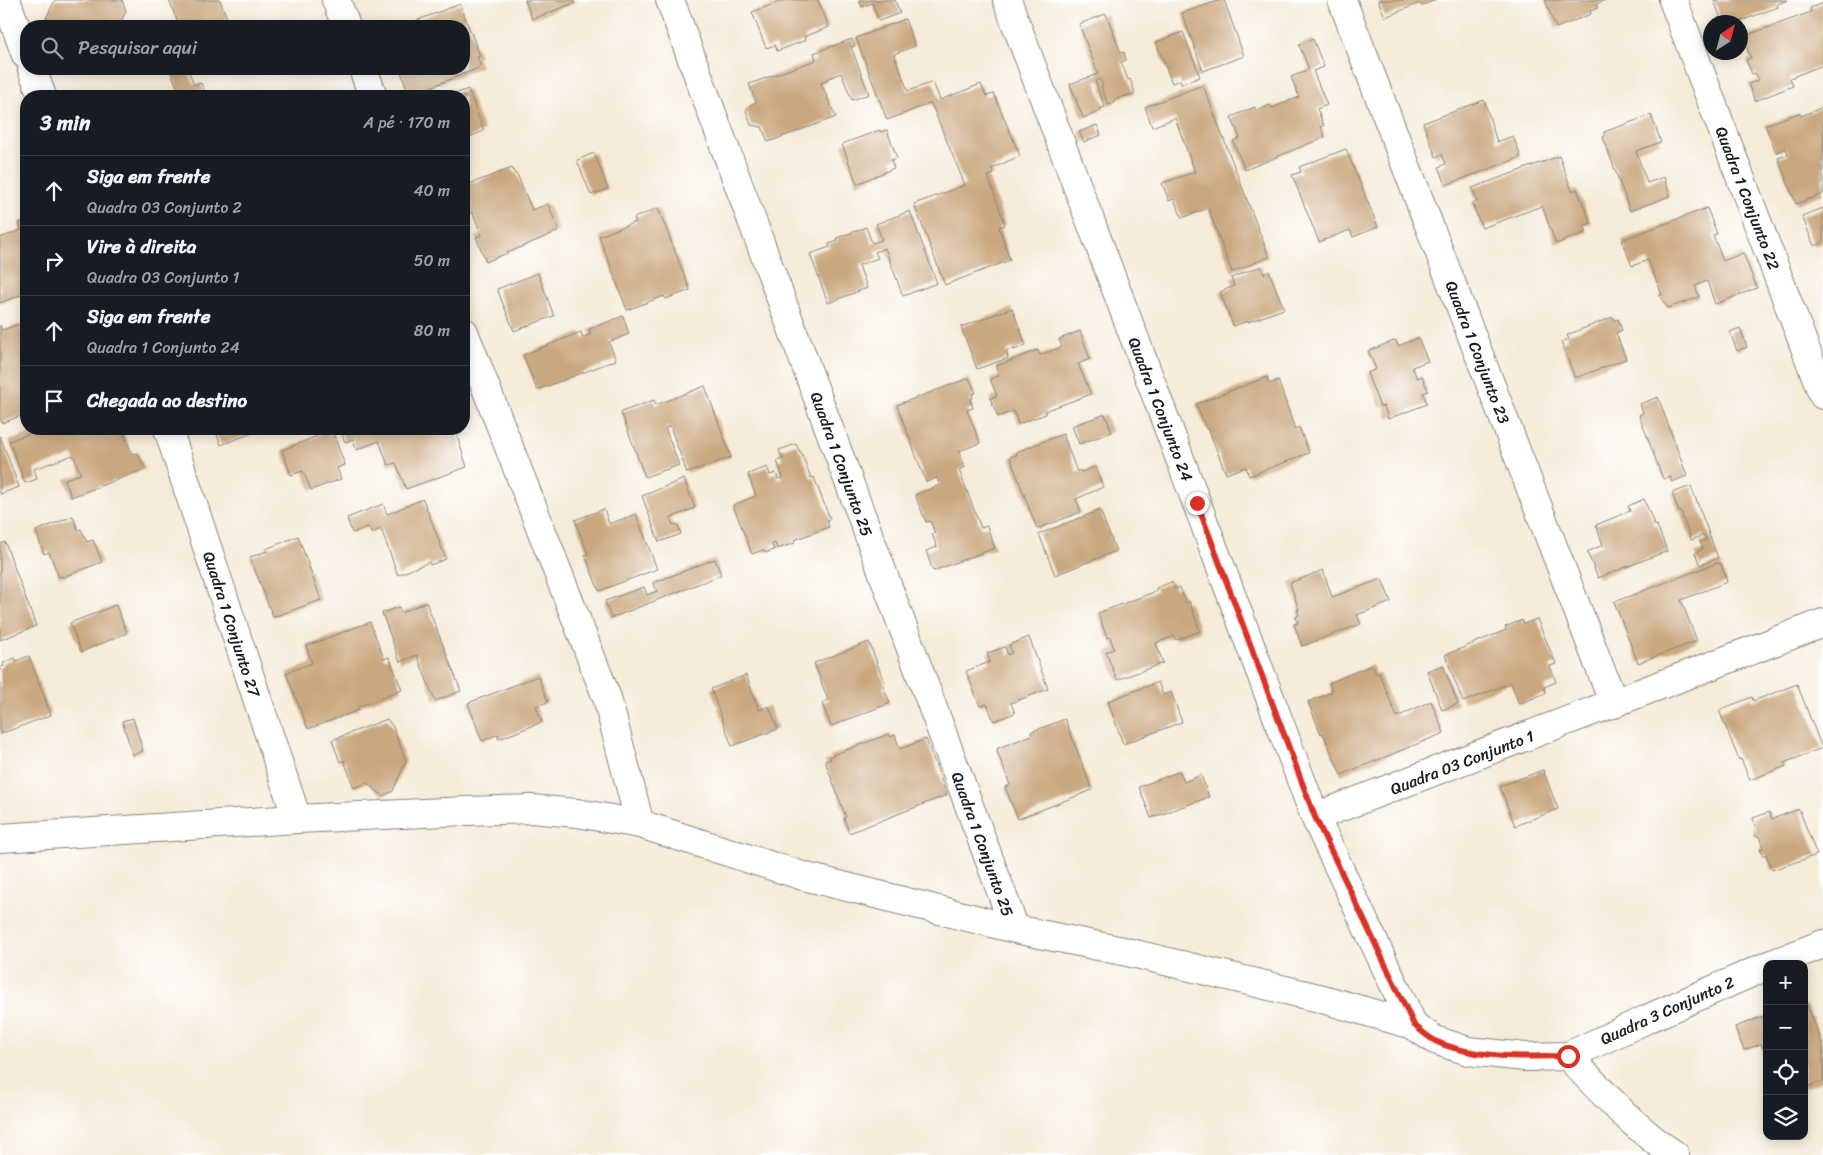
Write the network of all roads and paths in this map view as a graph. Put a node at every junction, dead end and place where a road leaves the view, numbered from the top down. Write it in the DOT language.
graph roads {
  1 [pos="6,0"];
  2 [pos="336,0"];
  3 [pos="670,0"];
  4 [pos="1007,0"];
  5 [pos="1342,0"];
  6 [pos="1673,0"];
  7 [pos="344,20"];
  8 [pos="20,38"];
  9 [pos="34,75"];
  10 [pos="365,75"];
  11 [pos="40,90"];
  12 [pos="371,90"];
  13 [pos="470,347"];
  14 [pos="1823,395"];
  15 [pos="170,435"];
  16 [pos="1823,623"];
  17 [pos="1614,704"];
  18 [pos="1315,817"];
  19 [pos="296,819"];
  20 [pos="640,824"];
  21 [pos="0,838"];
  22 [pos="1015,928"];
  23 [pos="1823,944"];
  24 [pos="1782,960"];
  25 [pos="1763,968"];
  26 [pos="1414,1025"];
  27 [pos="1568,1056"];
  28 [pos="1675,1155"];
  1 -- 8 [label="street"];
  2 -- 7 [label="street"];
  3 -- 22 [label="street, Quadra 1 Conjunto 25"];
  4 -- 18 [label="street, Quadra 1 Conjunto 24"];
  5 -- 17 [label="street, Quadra 1 Conjunto 23"];
  6 -- 14 [label="street, Quadra 1 Conjunto 22"];
  9 -- 11 [label="street"];
  10 -- 12 [label="street"];
  13 -- 20 [label="street"];
  15 -- 19 [label="street, Quadra 1 Conjunto 27"];
  16 -- 17 [label="street, Quadra 03 Conjunto 1"];
  17 -- 18 [label="street, Quadra 03 Conjunto 1"];
  18 -- 26 [label="street"];
  19 -- 20 [label="street"];
  19 -- 21 [label="street"];
  20 -- 22 [label="street"];
  22 -- 26 [label="street"];
  23 -- 24 [label="street"];
  25 -- 27 [label="street, Quadra 3 Conjunto 2"];
  26 -- 27 [label="street"];
  27 -- 28 [label="street"];
}
